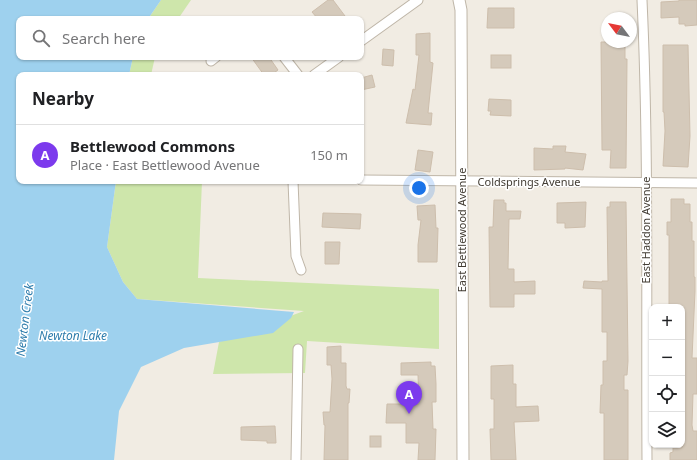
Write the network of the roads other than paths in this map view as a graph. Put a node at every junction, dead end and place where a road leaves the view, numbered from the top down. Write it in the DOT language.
graph roads {
  1 [pos="418,0"];
  2 [pos="459,0"];
  3 [pos="642,0"];
  4 [pos="364,39"];
  5 [pos="286,60"];
  6 [pos="335,60"];
  7 [pos="296,72"];
  8 [pos="318,72"];
  9 [pos="364,180"];
  10 [pos="462,181"];
  11 [pos="646,182"];
  12 [pos="697,183"];
  13 [pos="293,184"];
  14 [pos="301,270"];
  15 [pos="298,349"];
  16 [pos="296,460"];
  17 [pos="463,460"];
  18 [pos="647,460"];
  1 -- 4 [label="street"];
  2 -- 10 [label="street, East Bettlewood Avenue"];
  3 -- 11 [label="street, East Haddon Avenue"];
  5 -- 7 [label="street"];
  6 -- 8 [label="street"];
  9 -- 10 [label="street, Coldsprings Avenue"];
  10 -- 11 [label="street, Coldsprings Avenue"];
  10 -- 17 [label="street, East Bettlewood Avenue"];
  11 -- 12 [label="street, Coldsprings Avenue"];
  11 -- 18 [label="street, East Haddon Avenue"];
  13 -- 14 [label="street"];
  15 -- 16 [label="street"];
}
